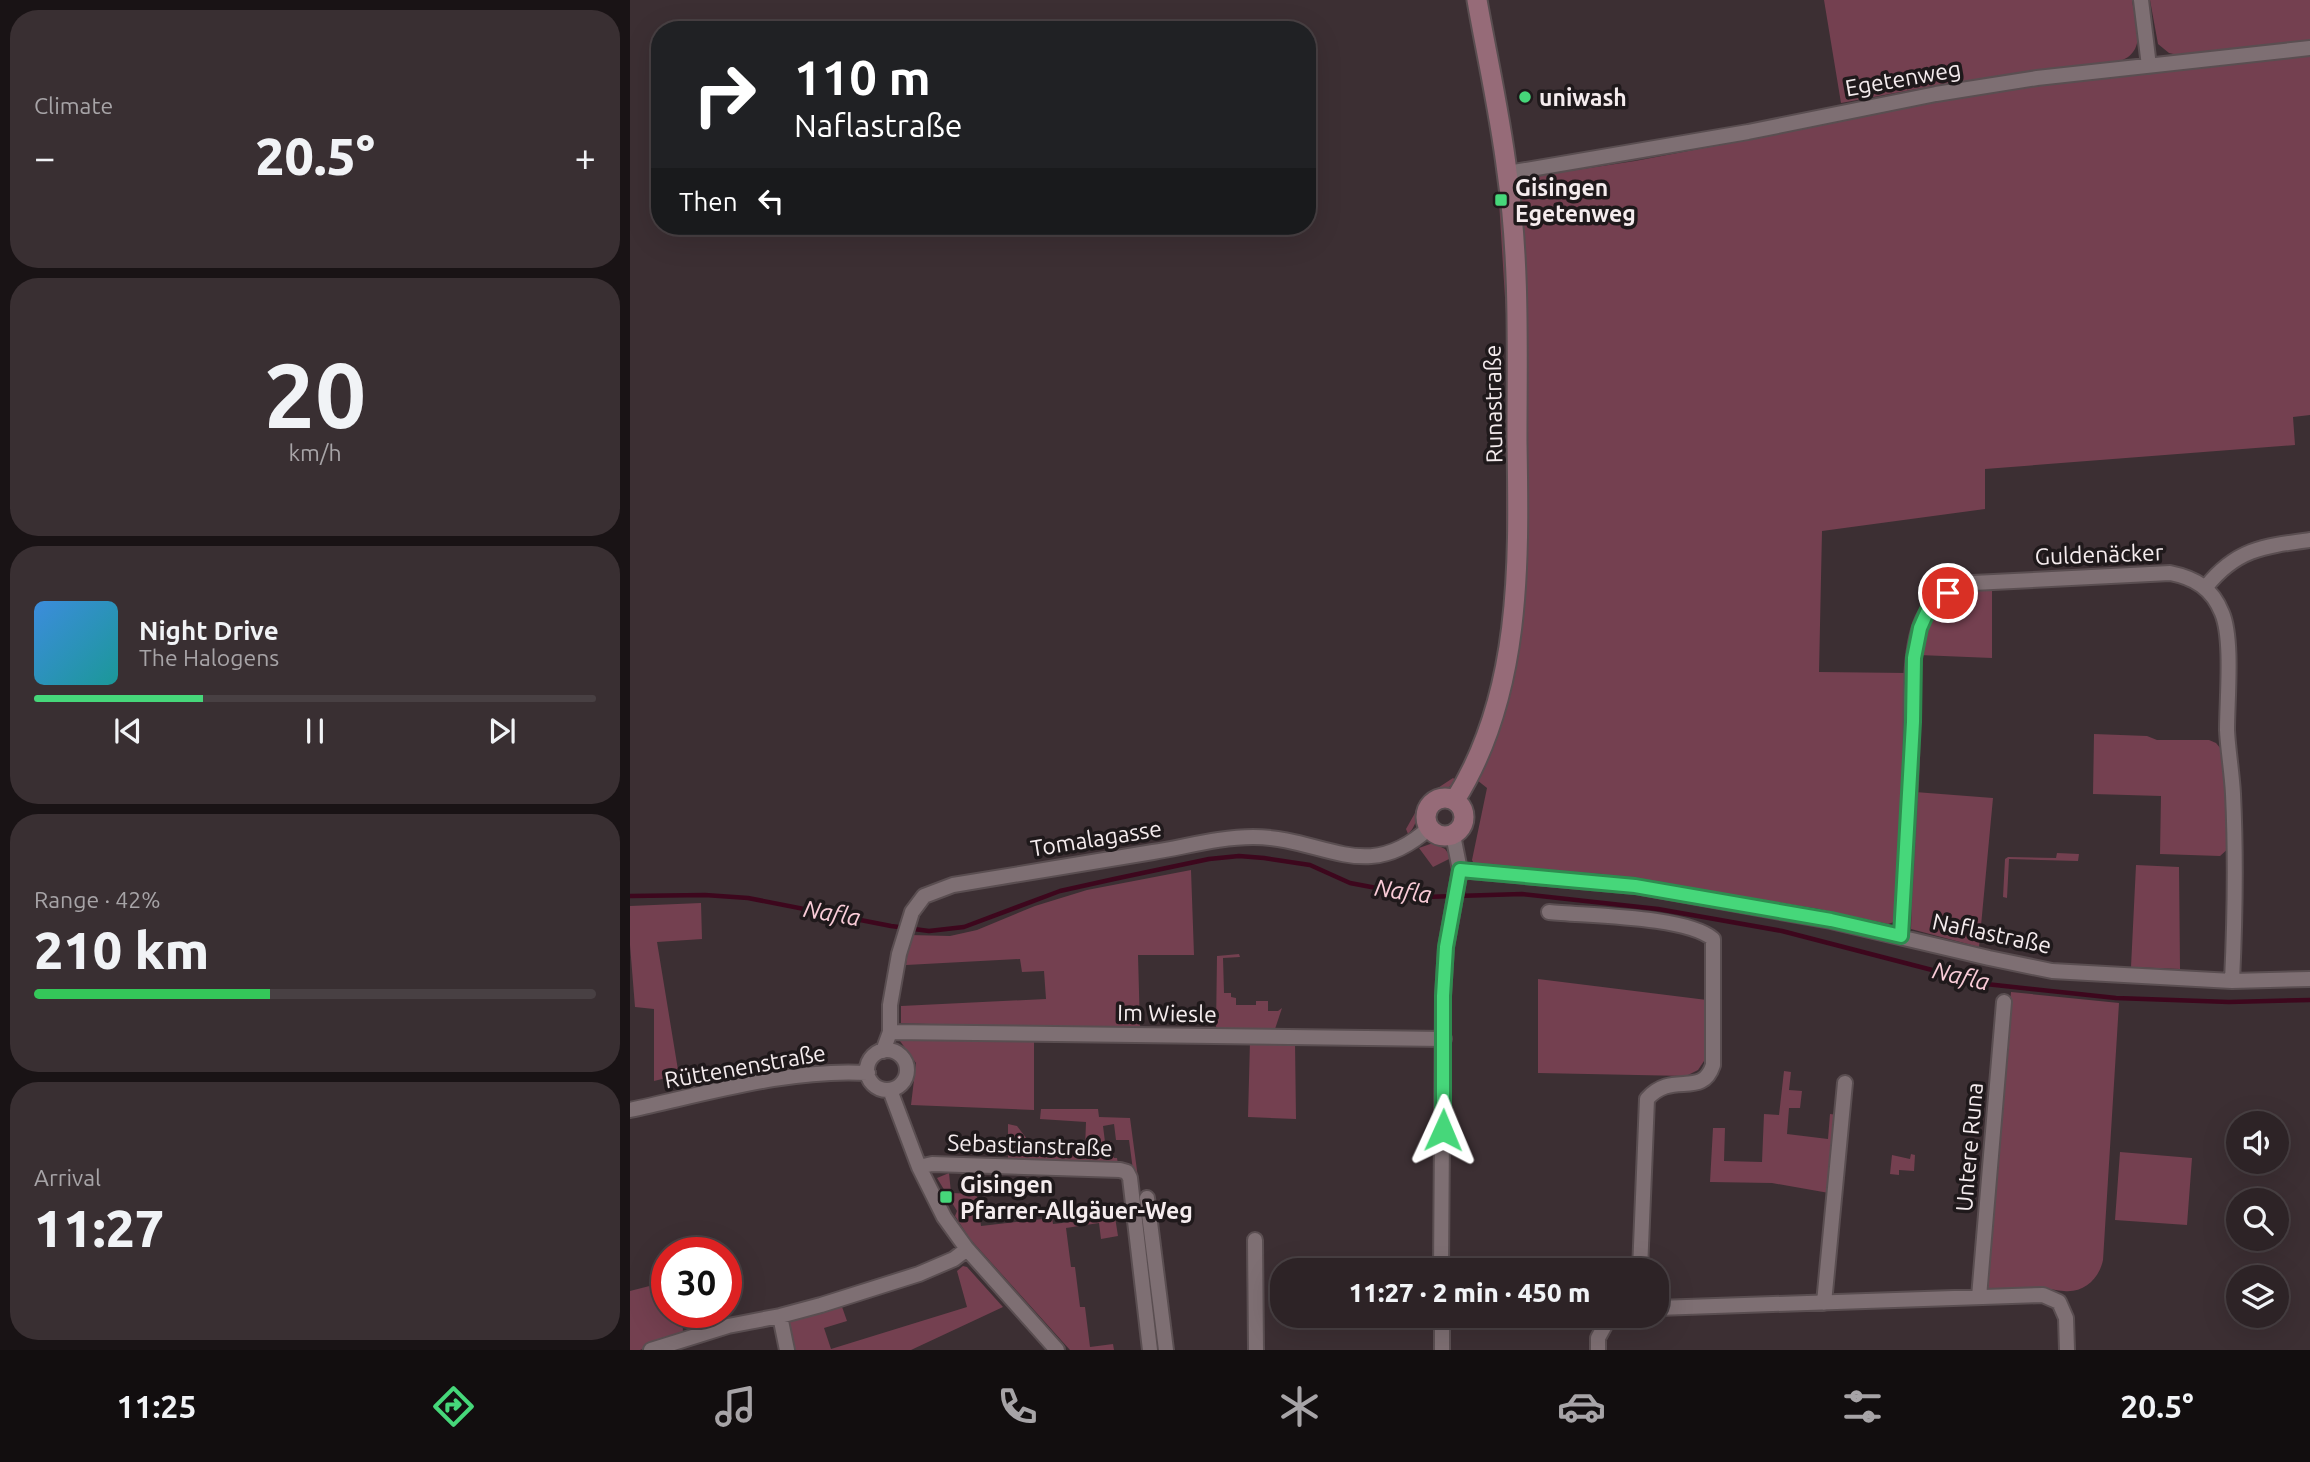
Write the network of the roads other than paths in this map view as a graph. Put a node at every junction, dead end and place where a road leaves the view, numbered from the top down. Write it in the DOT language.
graph roads {
  1 [pos="1477,0"];
  2 [pos="2141,0"];
  3 [pos="2310,48"];
  4 [pos="2149,66"];
  5 [pos="1508,173"];
  6 [pos="2310,540"];
  7 [pos="2206,587"];
  8 [pos="1455,800"];
  9 [pos="1429,828"];
  10 [pos="1452,835"];
  11 [pos="1460,870"];
  12 [pos="1549,912"];
  13 [pos="1901,936"];
  14 [pos="2310,979"];
  15 [pos="2232,981"];
  16 [pos="2004,1002"];
  17 [pos="890,1032"];
  18 [pos="1444,1039"];
  19 [pos="883,1051"];
  20 [pos="868,1073"];
  21 [pos="1845,1083"];
  22 [pos="890,1090"];
  23 [pos="630,1110"];
  24 [pos="919,1167"];
  25 [pos="1147,1198"];
  26 [pos="1255,1240"];
  27 [pos="967,1249"];
  28 [pos="1441,1258"];
  29 [pos="1640,1258"];
  30 [pos="1979,1297"];
  31 [pos="1824,1303"];
  32 [pos="1669,1308"];
  33 [pos="780,1316"];
  34 [pos="1442,1328"];
  35 [pos="1603,1328"];
  36 [pos="651,1350"];
  37 [pos="787,1350"];
  38 [pos="1057,1350"];
  39 [pos="1150,1350"];
  40 [pos="1166,1350"];
  41 [pos="1256,1350"];
  42 [pos="1442,1350"];
  43 [pos="1598,1350"];
  44 [pos="2067,1350"];
  1 -- 5 [label="street, Runastraße"];
  2 -- 4 [label="street"];
  3 -- 4 [label="street, Egetenweg"];
  4 -- 5 [label="street, Egetenweg"];
  5 -- 8 [label="street, Runastraße"];
  6 -- 7 [label="street"];
  7 -- 13 [label="street, Guldenäcker"];
  7 -- 15 [label="street"];
  8 -- 9 [label="street"];
  8 -- 10 [label="street"];
  9 -- 10 [label="street"];
  9 -- 17 [label="street, Tomalagasse"];
  10 -- 11 [label="street"];
  11 -- 13 [label="street, Naflastraße"];
  11 -- 18 [label="street"];
  12 -- 29 [label="street"];
  13 -- 15 [label="street, Naflastraße"];
  14 -- 15 [label="street, Naflastraße"];
  16 -- 30 [label="street, Untere Runa"];
  17 -- 18 [label="street, Im Wiesle"];
  17 -- 19 [label="street, Tomalagasse"];
  18 -- 28 [label="street"];
  19 -- 20 [label="street"];
  19 -- 22 [label="street"];
  20 -- 22 [label="street"];
  20 -- 23 [label="street, Rüttenenstraße"];
  21 -- 31 [label="street"];
  22 -- 24 [label="street, Sebastianstraße"];
  24 -- 27 [label="street, Sebastianstraße"];
  24 -- 39 [label="street, Sebastianstraße"];
  25 -- 40 [label="street"];
  26 -- 41 [label="street"];
  27 -- 33 [label="street"];
  27 -- 38 [label="street, Sebastianstraße"];
  30 -- 31 [label="street"];
  30 -- 44 [label="street"];
  31 -- 32 [label="street"];
  33 -- 36 [label="street"];
  33 -- 37 [label="street"];
  34 -- 42 [label="street"];
  35 -- 43 [label="street"];
}
